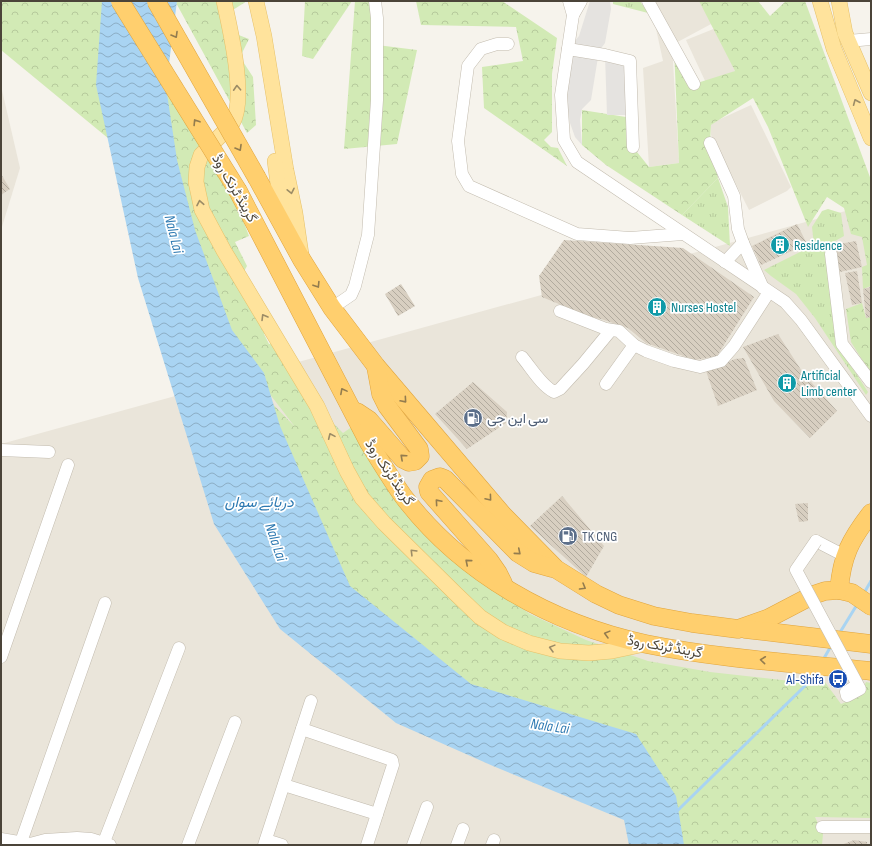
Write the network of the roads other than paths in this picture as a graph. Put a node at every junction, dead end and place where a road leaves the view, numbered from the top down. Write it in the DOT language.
graph roads {
  1 [pos="120,1"];
  2 [pos="156,1"];
  3 [pos="224,1"];
  4 [pos="245,1"];
  5 [pos="256,1"];
  6 [pos="375,1"];
  7 [pos="569,1"];
  8 [pos="581,1"];
  9 [pos="648,1"];
  10 [pos="820,1"];
  11 [pos="839,1"];
  12 [pos="573,15"];
  13 [pos="871,39"];
  14 [pos="848,41"];
  15 [pos="508,44"];
  16 [pos="568,48"];
  17 [pos="694,84"];
  18 [pos="871,93"];
  19 [pos="871,138"];
  20 [pos="710,143"];
  21 [pos="633,147"];
  22 [pos="284,227"];
  23 [pos="683,234"];
  24 [pos="743,243"];
  25 [pos="831,254"];
  26 [pos="302,260"];
  27 [pos="725,262"];
  28 [pos="766,290"];
  29 [pos="332,308"];
  30 [pos="560,311"];
  31 [pos="611,330"];
  32 [pos="634,345"];
  33 [pos="522,357"];
  34 [pos="376,366"];
  35 [pos="871,382"];
  36 [pos="606,384"];
  37 [pos="352,409"];
  38 [pos="871,415"];
  39 [pos="1,450"];
  40 [pos="49,452"];
  41 [pos="68,465"];
  42 [pos="871,513"];
  43 [pos="845,556"];
  44 [pos="556,569"];
  45 [pos="505,588"];
  46 [pos="839,590"];
  47 [pos="105,603"];
  48 [pos="871,606"];
  49 [pos="738,629"];
  50 [pos="646,644"];
  51 [pos="871,644"];
  52 [pos="179,648"];
  53 [pos="1,657"];
  54 [pos="836,667"];
  55 [pos="871,671"];
  56 [pos="311,701"];
  57 [pos="235,722"];
  58 [pos="302,729"];
  59 [pos="284,785"];
  60 [pos="426,807"];
  61 [pos="377,814"];
  62 [pos="822,827"];
  63 [pos="871,827"];
  64 [pos="463,829"];
  65 [pos="1,839"];
  66 [pos="45,842"];
  67 [pos="265,842"];
  68 [pos="28,844"];
  69 [pos="108,844"];
  70 [pos="188,845"];
  71 [pos="282,845"];
  72 [pos="367,845"];
  73 [pos="414,845"];
  74 [pos="457,845"];
  37 -- 1 [label="highway, گرینڈ ٹرنک روڈ, one-way, bridge"];
  2 -- 22 [label="highway, گرینڈ ٹرنک روڈ, one-way, bridge"];
  50 -- 3 [label="main road, one-way"];
  4 -- 22 [label="main road"];
  5 -- 26 [label="main road, one-way"];
  6 -- 29 [label="street"];
  7 -- 12 [label="street"];
  8 -- 12 [label="street"];
  9 -- 17 [label="street"];
  19 -- 10 [label="main road, one-way"];
  11 -- 14 [label="main road"];
  12 -- 16 [label="street"];
  13 -- 14 [label="street"];
  14 -- 18 [label="main road"];
  15 -- 23 [label="street"];
  16 -- 21 [label="street"];
  16 -- 23 [label="street"];
  20 -- 24 [label="street"];
  22 -- 26 [label="highway, گرینڈ ٹرنک روڈ"];
  23 -- 27 [label="street"];
  24 -- 27 [label="street"];
  24 -- 28 [label="street"];
  25 -- 35 [label="street"];
  26 -- 29 [label="highway, گرینڈ ٹرنک روڈ, one-way"];
  27 -- 28 [label="street"];
  28 -- 32 [label="street"];
  28 -- 38 [label="street"];
  29 -- 34 [label="highway, گرینڈ ٹرنک روڈ"];
  30 -- 31 [label="street"];
  31 -- 32 [label="street"];
  31 -- 33 [label="street"];
  32 -- 36 [label="street"];
  34 -- 37 [label="highway, one-way"];
  34 -- 44 [label="highway, گرینڈ ٹرنک روڈ, one-way"];
  45 -- 37 [label="highway, گرینڈ ٹرنک روڈ, one-way"];
  39 -- 40 [label="street"];
  41 -- 53 [label="street"];
  42 -- 43 [label="highway"];
  43 -- 46 [label="highway"];
  43 -- 54 [label="street, bridge"];
  45 -- 44 [label="highway, one-way"];
  44 -- 49 [label="highway, گرینڈ ٹرنک روڈ, one-way"];
  50 -- 45 [label="highway, گرینڈ ٹرنک روڈ, one-way"];
  46 -- 48 [label="highway, گرینڈ ٹرنک روڈ"];
  46 -- 49 [label="highway, گرینڈ ٹرنک روڈ"];
  47 -- 68 [label="street"];
  49 -- 51 [label="highway, گرینڈ ٹرنک روڈ"];
  54 -- 50 [label="highway, گرینڈ ٹرنک روڈ, one-way"];
  52 -- 69 [label="street"];
  54 -- 55 [label="highway, گرینڈ ٹرنک روڈ"];
  56 -- 58 [label="street"];
  57 -- 70 [label="street"];
  58 -- 59 [label="street"];
  58 -- 61 [label="street"];
  59 -- 61 [label="street"];
  59 -- 67 [label="street"];
  60 -- 73 [label="street"];
  61 -- 72 [label="street"];
  62 -- 63 [label="street"];
  64 -- 74 [label="street"];
  65 -- 68 [label="street"];
  66 -- 68 [label="street"];
  66 -- 69 [label="street"];
  67 -- 71 [label="street"];
}
